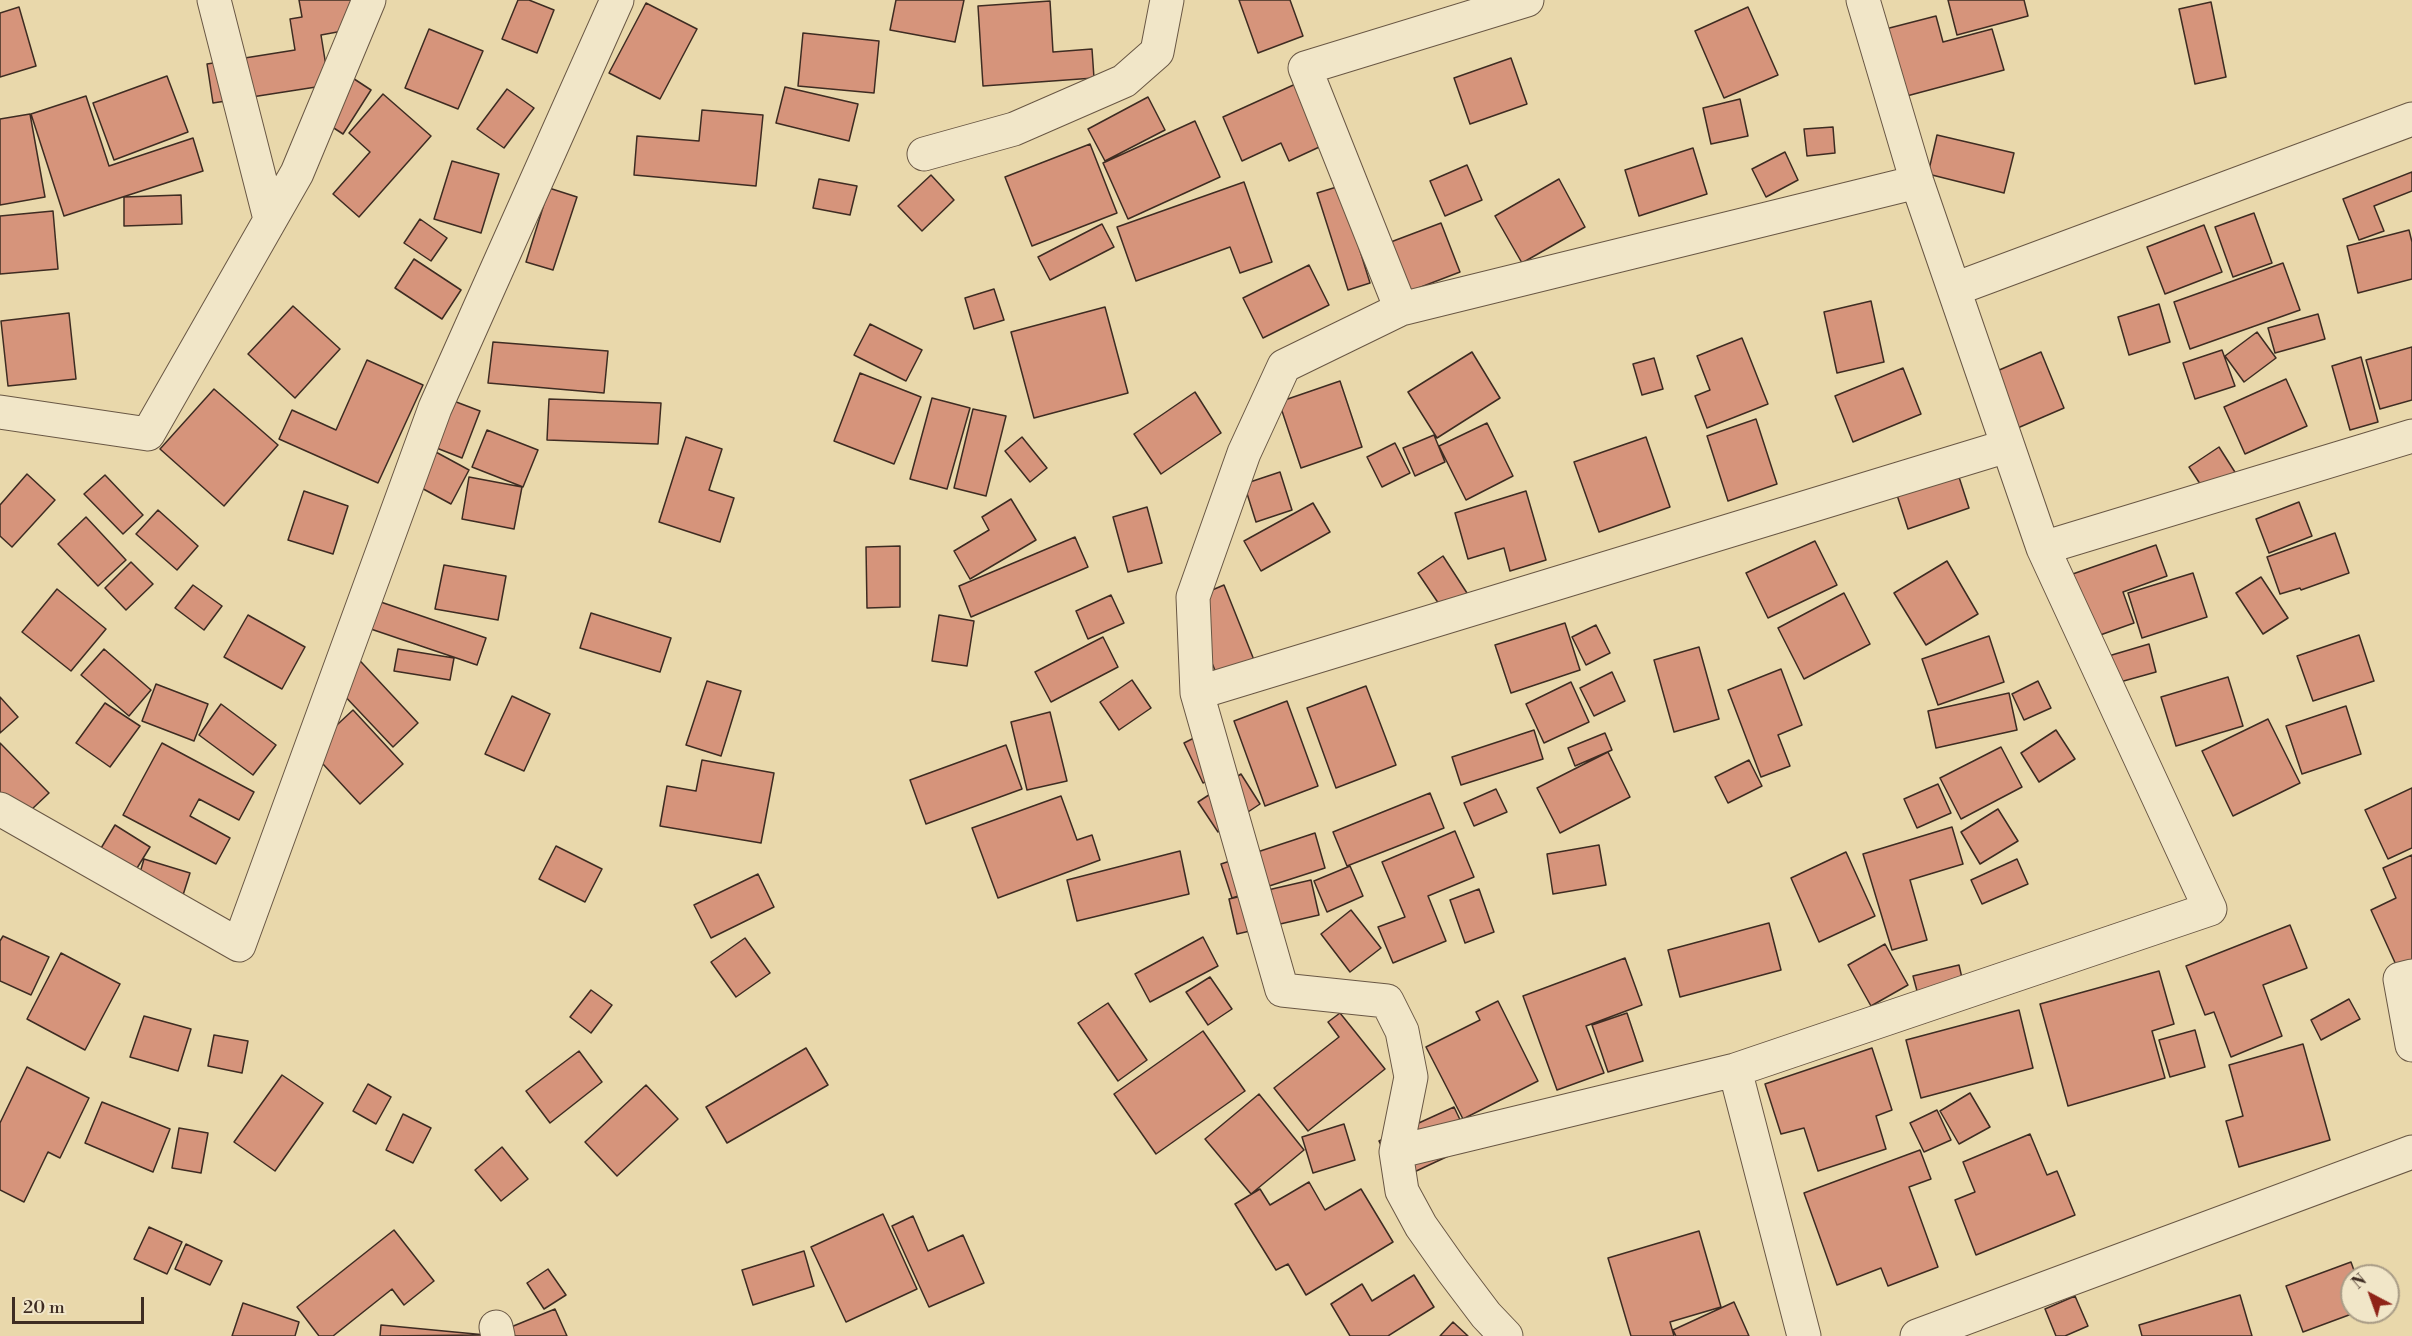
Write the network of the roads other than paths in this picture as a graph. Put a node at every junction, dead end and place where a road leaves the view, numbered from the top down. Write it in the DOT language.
graph roads {
  1 [pos="214,0"];
  2 [pos="369,0"];
  3 [pos="617,0"];
  4 [pos="1167,0"];
  5 [pos="1527,0"];
  6 [pos="1863,0"];
  7 [pos="2412,119"];
  8 [pos="924,154"];
  9 [pos="1917,182"];
  10 [pos="270,219"];
  11 [pos="1955,289"];
  12 [pos="1401,309"];
  13 [pos="0,412"];
  14 [pos="2412,436"];
  15 [pos="2007,446"];
  16 [pos="2043,548"];
  17 [pos="1197,693"];
  18 [pos="0,809"];
  19 [pos="2412,976"];
  20 [pos="2412,1045"];
  21 [pos="1736,1070"];
  22 [pos="1396,1152"];
  23 [pos="2412,1152"];
  24 [pos="1506,1336"];
  25 [pos="1804,1336"];
  26 [pos="1917,1336"];
  1 -- 10 [label="street"];
  2 -- 10 [label="street"];
  3 -- 18 [label="street"];
  4 -- 8 [label="street"];
  5 -- 12 [label="street"];
  6 -- 9 [label="street"];
  7 -- 11 [label="street"];
  9 -- 11 [label="street"];
  9 -- 12 [label="street"];
  10 -- 13 [label="street"];
  11 -- 15 [label="street"];
  12 -- 17 [label="street"];
  14 -- 16 [label="street"];
  15 -- 16 [label="street"];
  15 -- 17 [label="street"];
  16 -- 21 [label="street"];
  17 -- 22 [label="street"];
  19 -- 20 [label="street"];
  21 -- 22 [label="street"];
  21 -- 25 [label="street"];
  22 -- 24 [label="street"];
  23 -- 26 [label="street"];
}
